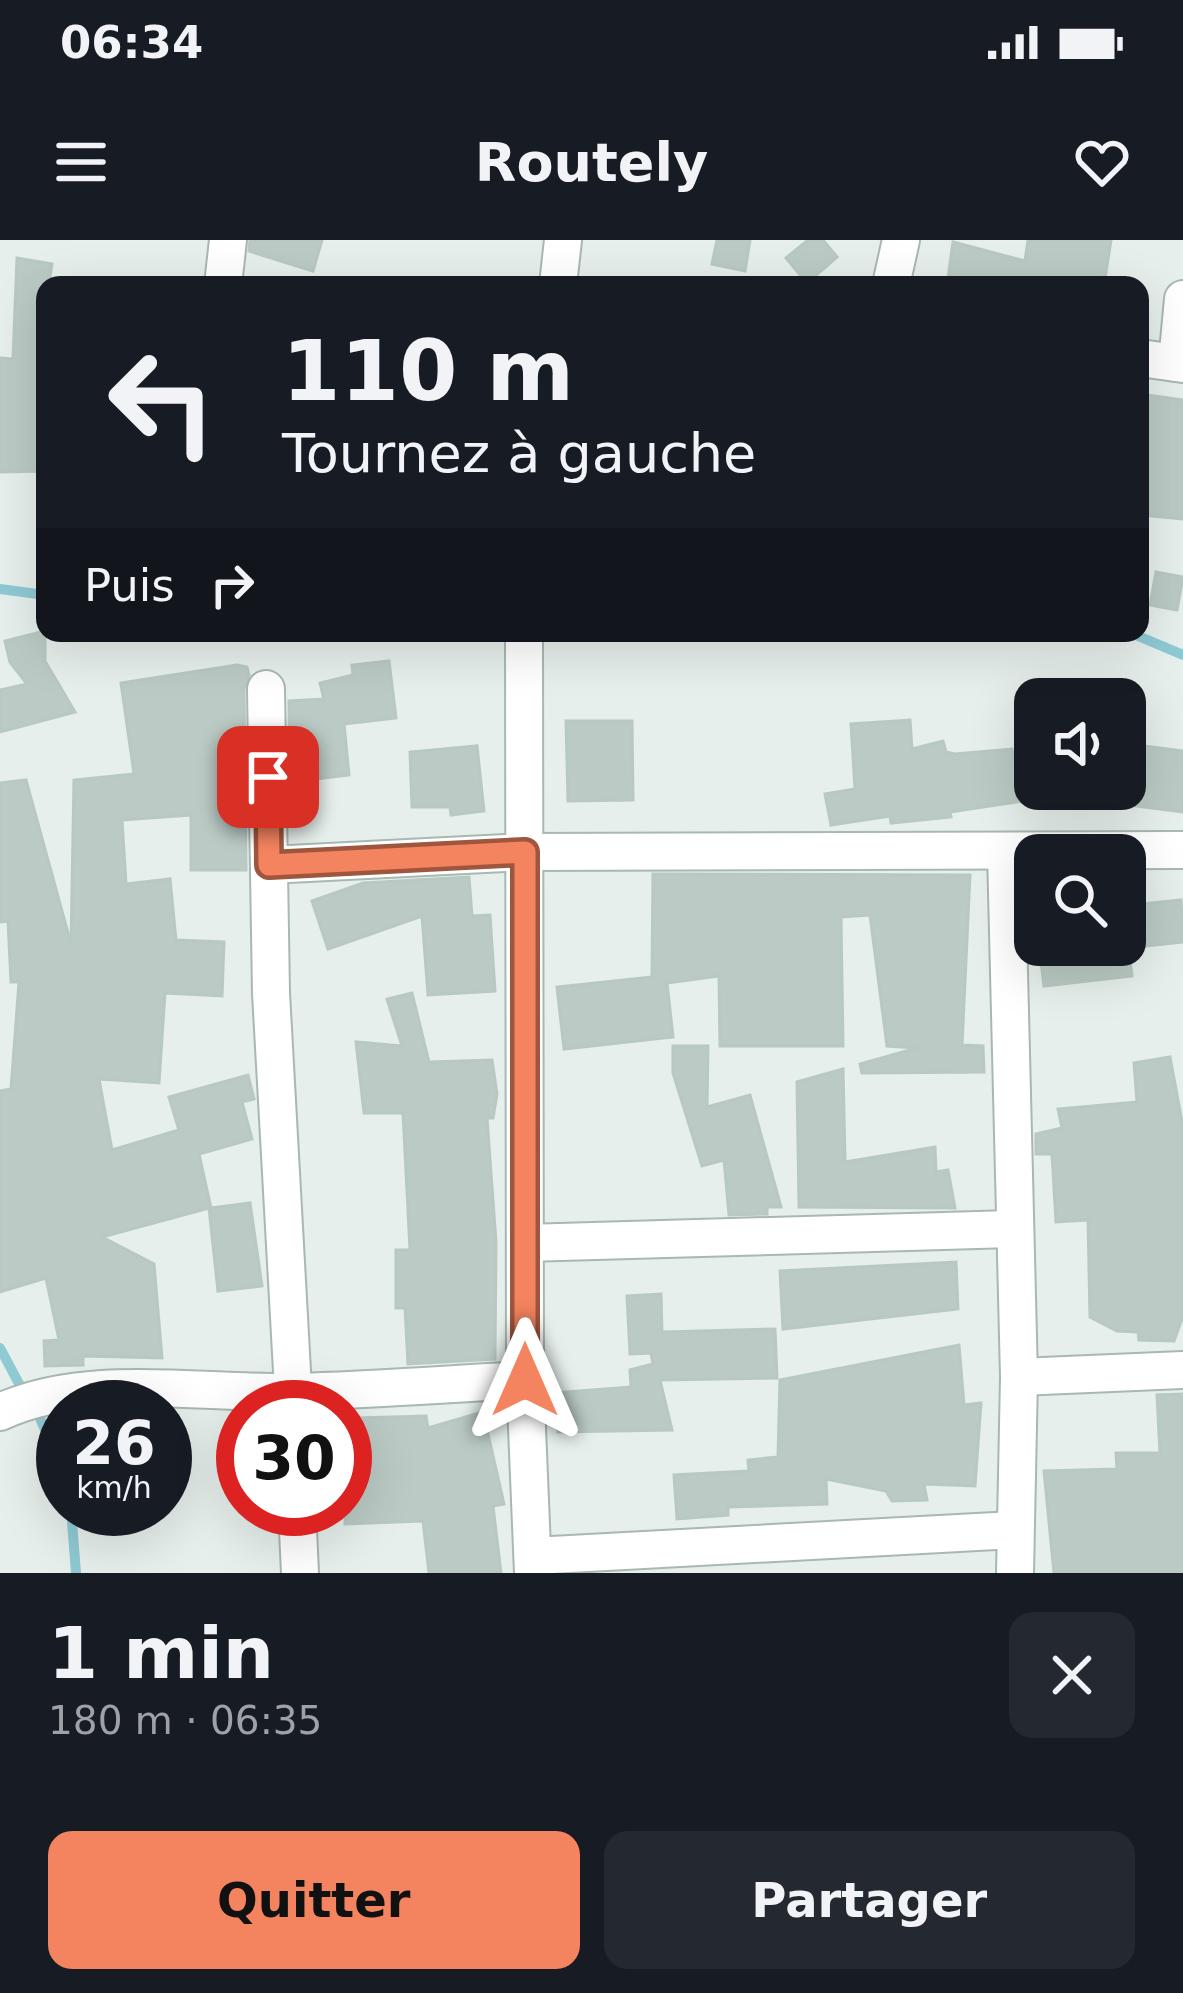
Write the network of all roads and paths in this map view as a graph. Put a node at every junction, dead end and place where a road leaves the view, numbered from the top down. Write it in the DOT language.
graph roads {
  1 [pos="228,240"];
  2 [pos="563,240"];
  3 [pos="901,240"];
  4 [pos="225,276"];
  5 [pos="559,276"];
  6 [pos="893,276"];
  7 [pos="1183,299"];
  8 [pos="1149,359"];
  9 [pos="1180,363"];
  10 [pos="524,642"];
  11 [pos="266,689"];
  12 [pos="1183,850"];
  13 [pos="1006,851"];
  14 [pos="525,852"];
  15 [pos="269,865"];
  16 [pos="1012,1229"];
  17 [pos="525,1243"];
  18 [pos="1183,1370"];
  19 [pos="1018,1377"];
  20 [pos="292,1380"];
  21 [pos="525,1380"];
  22 [pos="372,1393"];
  23 [pos="216,1400"];
  24 [pos="20,1403"];
  25 [pos="1014,1530"];
  26 [pos="298,1536"];
  27 [pos="533,1564"];
  28 [pos="300,1573"];
  29 [pos="1015,1573"];
  1 -- 4 [label="street"];
  2 -- 5 [label="street"];
  3 -- 6 [label="street"];
  7 -- 9 [label="street"];
  8 -- 9 [label="street"];
  10 -- 14 [label="street"];
  11 -- 15 [label="street"];
  12 -- 13 [label="street"];
  13 -- 14 [label="street"];
  13 -- 16 [label="street"];
  14 -- 15 [label="street"];
  14 -- 17 [label="street"];
  15 -- 20 [label="street"];
  16 -- 17 [label="street"];
  16 -- 19 [label="street"];
  17 -- 21 [label="street"];
  18 -- 19 [label="street"];
  19 -- 25 [label="street"];
  21 -- 22 [label="street"];
  21 -- 27 [label="street"];
  23 -- 24 [label="street"];
  25 -- 27 [label="street"];
  25 -- 29 [label="street"];
  26 -- 28 [label="street"];
}
